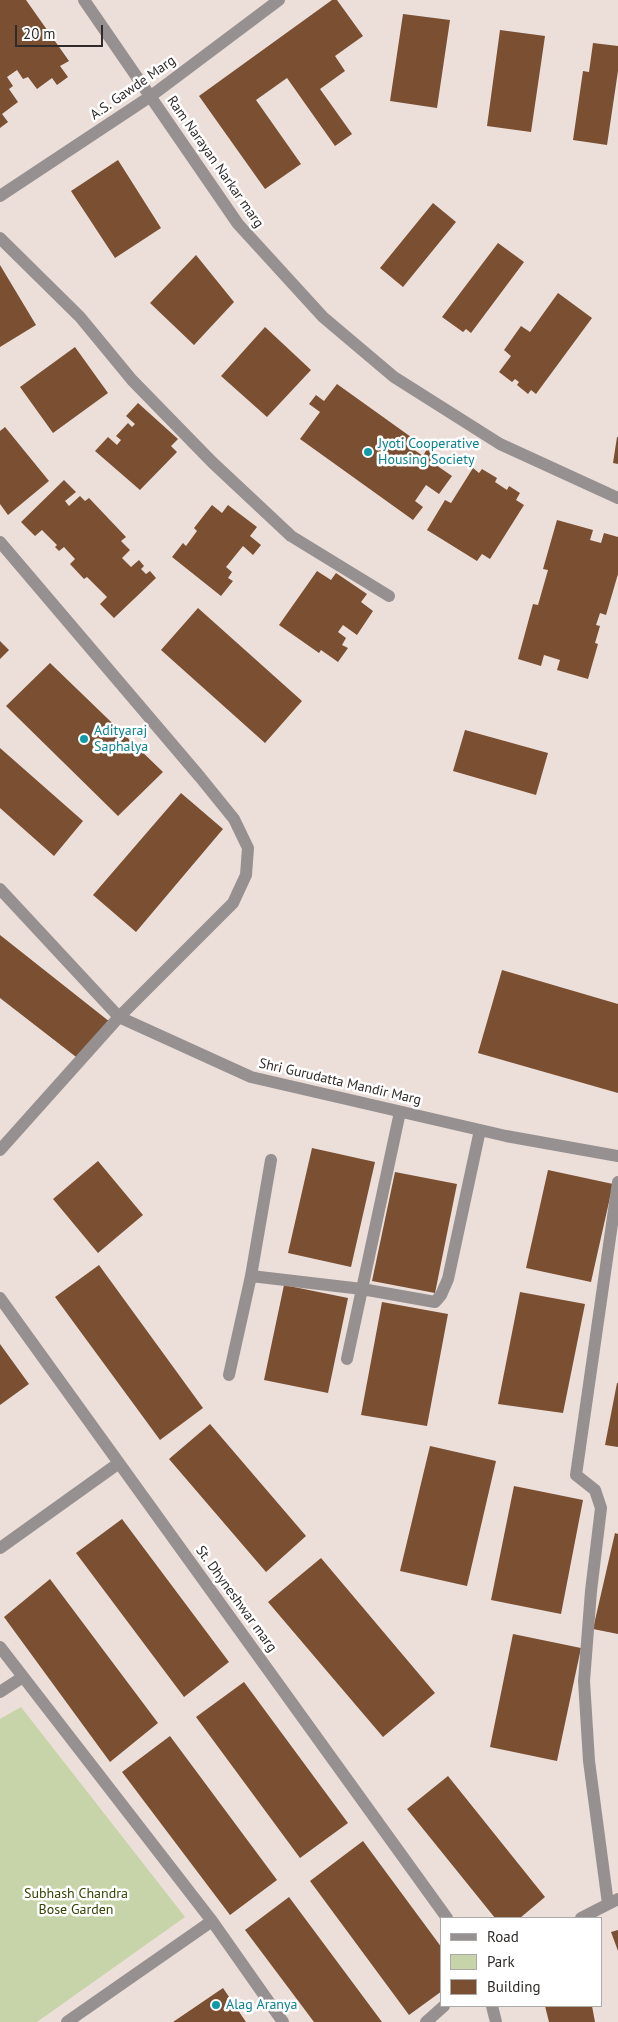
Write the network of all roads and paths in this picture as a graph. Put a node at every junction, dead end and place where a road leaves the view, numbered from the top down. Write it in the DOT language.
graph roads {
  1 [pos="84,0"];
  2 [pos="279,0"];
  3 [pos="150,96"];
  4 [pos="0,196"];
  5 [pos="0,238"];
  6 [pos="618,498"];
  7 [pos="0,542"];
  8 [pos="389,596"];
  9 [pos="0,889"];
  10 [pos="119,1017"];
  11 [pos="400,1112"];
  12 [pos="480,1130"];
  13 [pos="0,1150"];
  14 [pos="618,1156"];
  15 [pos="271,1160"];
  16 [pos="618,1182"];
  17 [pos="251,1276"];
  18 [pos="362,1289"];
  19 [pos="0,1298"];
  20 [pos="348,1359"];
  21 [pos="230,1375"];
  22 [pos="119,1464"];
  23 [pos="0,1548"];
  24 [pos="0,1647"];
  25 [pos="23,1678"];
  26 [pos="0,1692"];
  27 [pos="613,1901"];
  28 [pos="446,1917"];
  29 [pos="583,1917"];
  30 [pos="212,1921"];
  31 [pos="443,2007"];
  32 [pos="492,2007"];
  33 [pos="67,2022"];
  34 [pos="283,2022"];
  35 [pos="426,2022"];
  36 [pos="496,2022"];
  1 -- 3 [label="street, Ram Narayan Narkar marg"];
  2 -- 3 [label="street, A.S. Gawde Marg"];
  3 -- 4 [label="street, A.S. Gawde Marg"];
  3 -- 6 [label="street, Ram Narayan Narkar marg"];
  5 -- 8 [label="street"];
  7 -- 10 [label="street"];
  9 -- 10 [label="street, Shri Gurudatta Mandir Marg"];
  10 -- 11 [label="street, Shri Gurudatta Mandir Marg"];
  10 -- 13 [label="street"];
  11 -- 12 [label="street, Shri Gurudatta Mandir Marg"];
  11 -- 18 [label="street"];
  12 -- 14 [label="street, Shri Gurudatta Mandir Marg"];
  12 -- 18 [label="street"];
  15 -- 17 [label="street"];
  16 -- 27 [label="street"];
  17 -- 18 [label="street"];
  17 -- 21 [label="street"];
  18 -- 20 [label="street"];
  19 -- 22 [label="street, St. Dhyneshwar marg"];
  22 -- 23 [label="street"];
  22 -- 28 [label="street, St. Dhyneshwar marg"];
  24 -- 25 [label="street"];
  25 -- 26 [label="street"];
  25 -- 30 [label="street"];
  27 -- 29 [label="street"];
  30 -- 33 [label="street"];
  30 -- 34 [label="street"];
  31 -- 35 [label="street"];
  32 -- 36 [label="street"];
}
